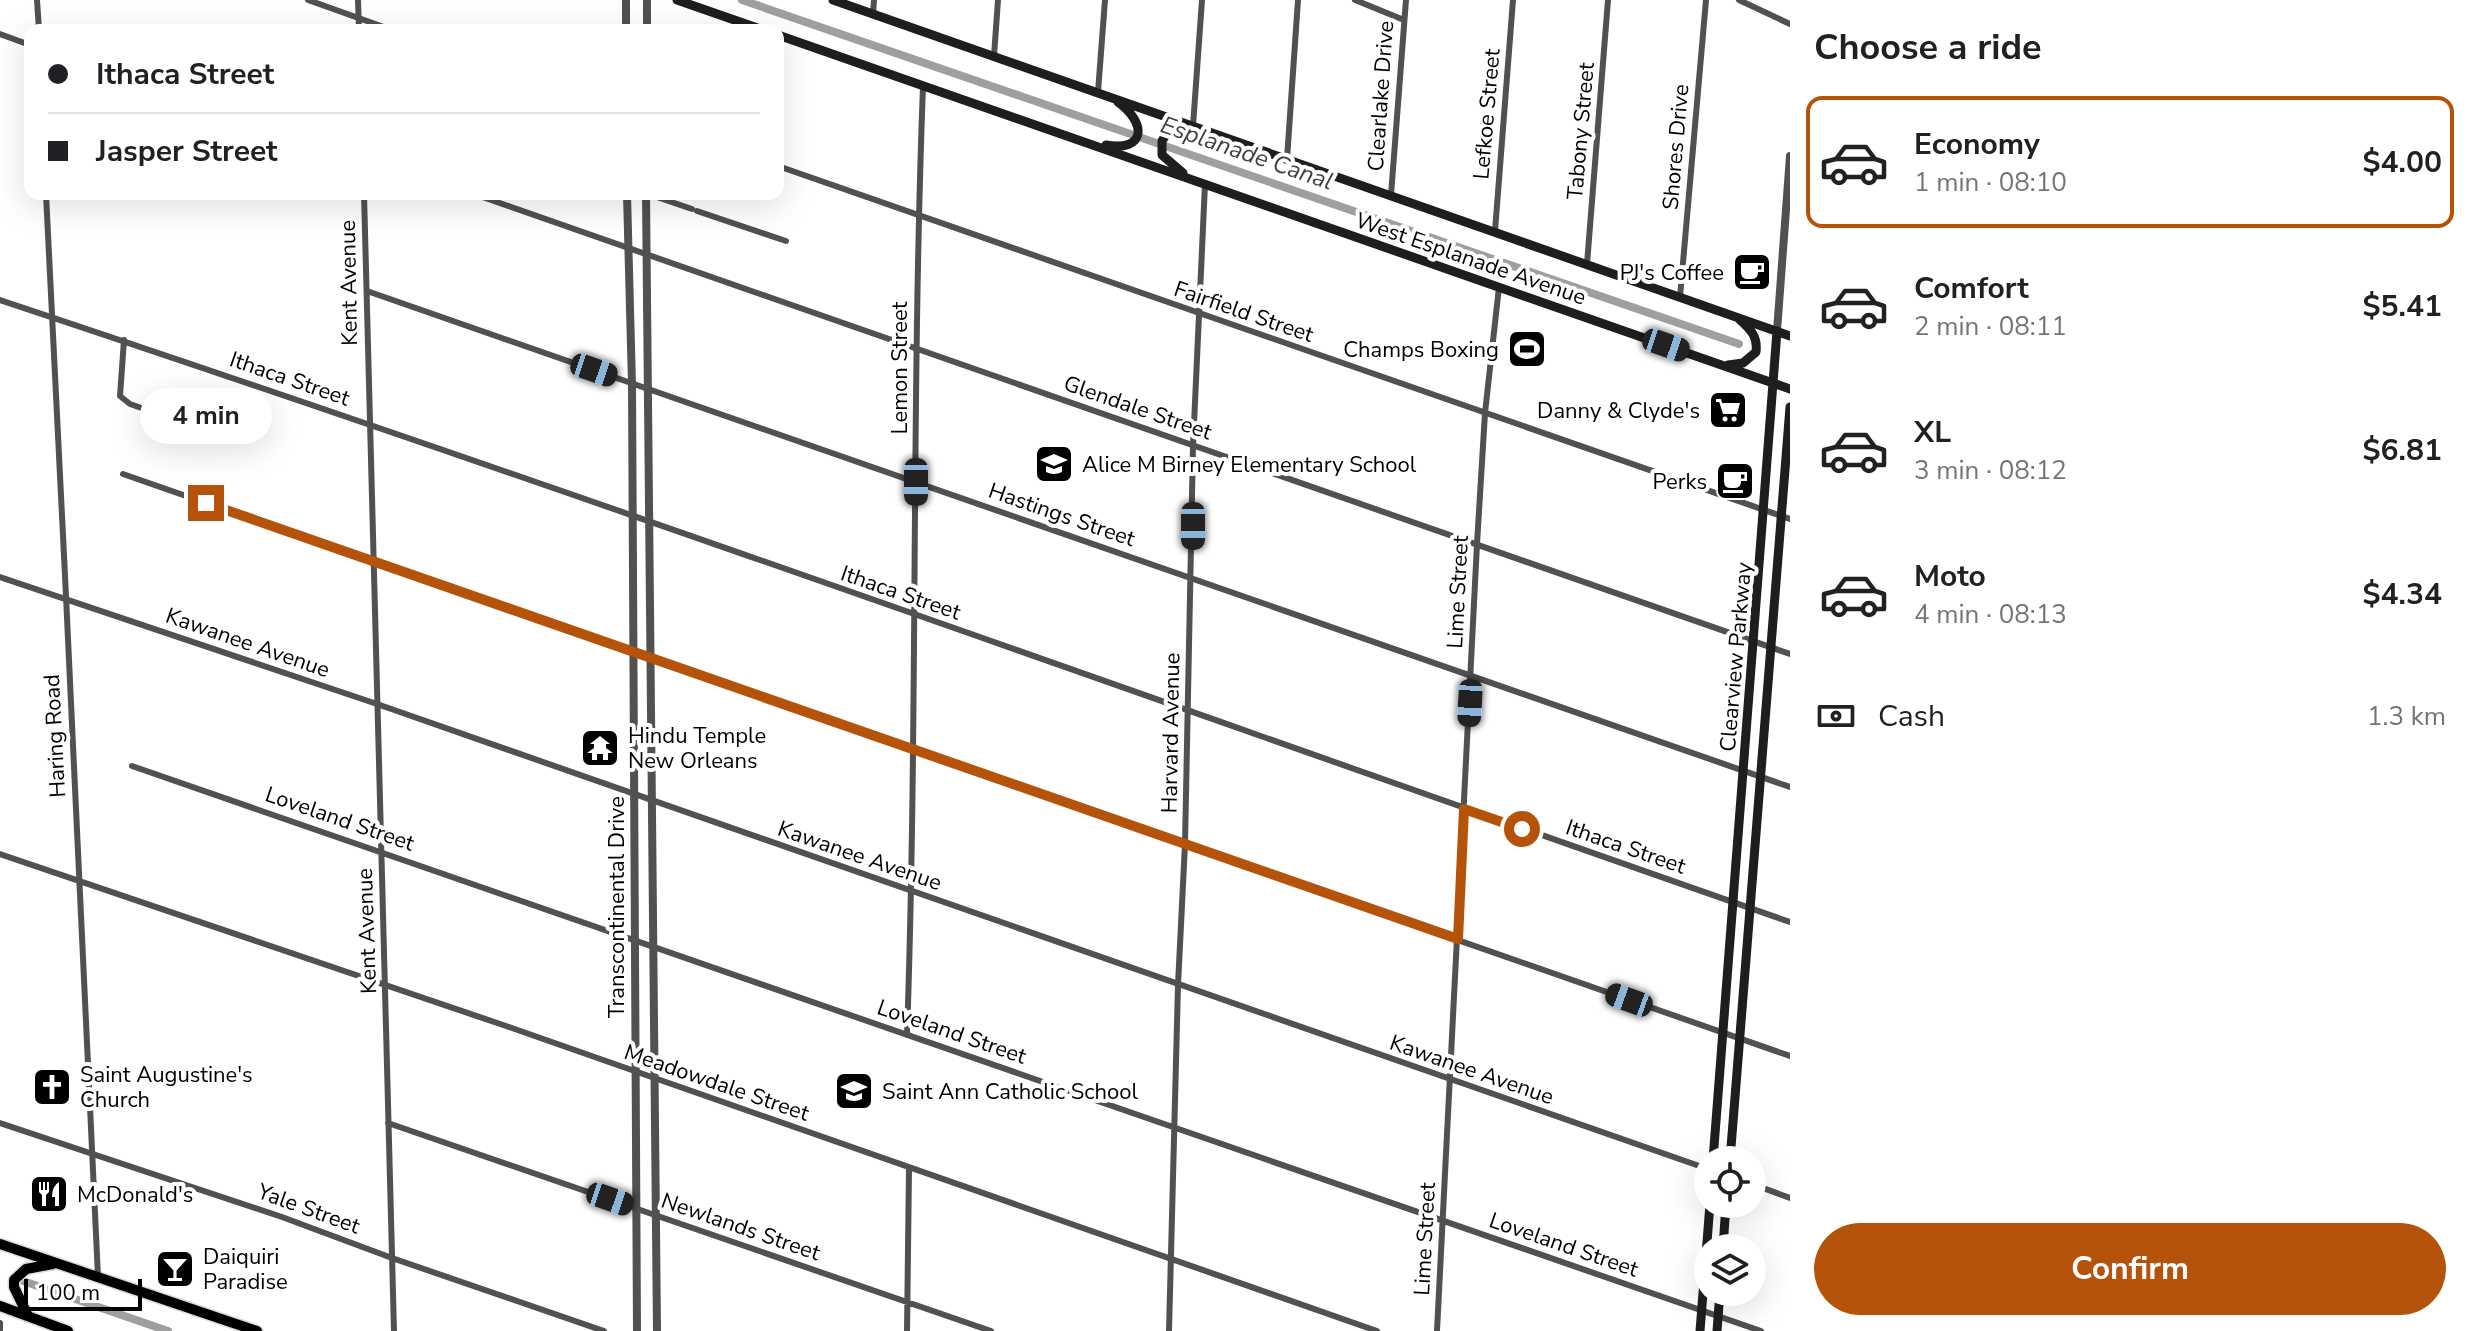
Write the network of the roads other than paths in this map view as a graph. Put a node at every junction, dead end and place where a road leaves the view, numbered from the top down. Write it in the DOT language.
graph roads {
  1 [pos="37,0"];
  2 [pos="308,0"];
  3 [pos="358,0"];
  4 [pos="626,0"];
  5 [pos="647,0"];
  6 [pos="677,0"];
  7 [pos="833,0"];
  8 [pos="874,0"];
  9 [pos="998,0"];
  10 [pos="1105,0"];
  11 [pos="1202,0"];
  12 [pos="1298,0"];
  13 [pos="1355,0"];
  14 [pos="1406,0"];
  15 [pos="1513,0"];
  16 [pos="1608,0"];
  17 [pos="1706,0"];
  18 [pos="1739,0"];
  19 [pos="873,14"];
  20 [pos="359,18"];
  21 [pos="1404,20"];
  22 [pos="39,24"];
  23 [pos="359,24"];
  24 [pos="376,24"];
  25 [pos="626,24"];
  26 [pos="647,24"];
  27 [pos="746,24"];
  28 [pos="1790,24"];
  29 [pos="0,34"];
  30 [pos="784,37"];
  31 [pos="24,43"];
  32 [pos="994,56"];
  33 [pos="923,86"];
  34 [pos="1098,92"];
  35 [pos="1110,97"];
  36 [pos="1193,126"];
  37 [pos="1079,140"];
  38 [pos="1262,150"];
  39 [pos="1790,156"];
  40 [pos="1287,159"];
  41 [pos="784,168"];
  42 [pos="1193,180"];
  43 [pos="1205,184"];
  44 [pos="1391,195"];
  45 [pos="46,200"];
  46 [pos="364,200"];
  47 [pos="491,200"];
  48 [pos="627,200"];
  49 [pos="647,200"];
  50 [pos="665,200"];
  51 [pos="919,215"];
  52 [pos="1495,231"];
  53 [pos="786,241"];
  54 [pos="628,249"];
  55 [pos="647,255"];
  56 [pos="1587,264"];
  57 [pos="1499,287"];
  58 [pos="367,291"];
  59 [pos="1680,297"];
  60 [pos="0,300"];
  61 [pos="1198,314"];
  62 [pos="1733,314"];
  63 [pos="52,318"];
  64 [pos="1777,331"];
  65 [pos="1790,336"];
  66 [pos="124,340"];
  67 [pos="916,349"];
  68 [pos="1725,366"];
  69 [pos="1773,383"];
  70 [pos="632,384"];
  71 [pos="647,389"];
  72 [pos="1790,389"];
  73 [pos="1790,407"];
  74 [pos="1485,413"];
  75 [pos="170,418"];
  76 [pos="370,425"];
  77 [pos="1193,446"];
  78 [pos="123,474"];
  79 [pos="916,482"];
  80 [pos="1764,511"];
  81 [pos="631,517"];
  82 [pos="1786,518"];
  83 [pos="649,523"];
  84 [pos="1477,544"];
  85 [pos="372,560"];
  86 [pos="0,577"];
  87 [pos="1192,579"];
  88 [pos="66,600"];
  89 [pos="915,616"];
  90 [pos="1754,642"];
  91 [pos="1770,647"];
  92 [pos="632,650"];
  93 [pos="1790,654"];
  94 [pos="651,656"];
  95 [pos="1472,677"];
  96 [pos="377,704"];
  97 [pos="1188,710"];
  98 [pos="913,749"];
  99 [pos="132,766"];
  100 [pos="1743,771"];
  101 [pos="1761,777"];
  102 [pos="1790,787"];
  103 [pos="633,794"];
  104 [pos="652,801"];
  105 [pos="1464,809"];
  106 [pos="1185,844"];
  107 [pos="382,852"];
  108 [pos="0,854"];
  109 [pos="79,883"];
  110 [pos="912,893"];
  111 [pos="1733,902"];
  112 [pos="1751,908"];
  113 [pos="1790,922"];
  114 [pos="635,938"];
  115 [pos="1458,939"];
  116 [pos="653,946"];
  117 [pos="1178,985"];
  118 [pos="385,986"];
  119 [pos="1723,1034"];
  120 [pos="907,1035"];
  121 [pos="1740,1039"];
  122 [pos="1790,1056"];
  123 [pos="636,1073"];
  124 [pos="655,1079"];
  125 [pos="1452,1082"];
  126 [pos="0,1123"];
  127 [pos="388,1123"];
  128 [pos="1176,1127"];
  129 [pos="1714,1146"];
  130 [pos="1731,1146"];
  131 [pos="91,1154"];
  132 [pos="1694,1164"];
  133 [pos="909,1169"];
  134 [pos="1766,1189"];
  135 [pos="1790,1198"];
  136 [pos="637,1209"];
  137 [pos="656,1215"];
  138 [pos="1709,1218"];
  139 [pos="1442,1221"];
  140 [pos="0,1244"];
  141 [pos="392,1258"];
  142 [pos="1170,1259"];
  143 [pos="59,1263"];
  144 [pos="98,1277"];
  145 [pos="907,1302"];
  146 [pos="0,1306"];
  147 [pos="1719,1306"];
  148 [pos="1702,1310"];
  149 [pos="28,1316"];
  150 [pos="1718,1316"];
  151 [pos="0,1323"];
  152 [pos="0,1331"];
  153 [pos="68,1331"];
  154 [pos="257,1331"];
  155 [pos="394,1331"];
  156 [pos="604,1331"];
  157 [pos="637,1331"];
  158 [pos="657,1331"];
  159 [pos="907,1331"];
  160 [pos="991,1331"];
  161 [pos="1169,1331"];
  162 [pos="1377,1331"];
  163 [pos="1437,1331"];
  164 [pos="1700,1331"];
  165 [pos="1717,1331"];
  166 [pos="1761,1331"];
  1 -- 22 [label="street"];
  2 -- 20 [label="street"];
  3 -- 20 [label="street"];
  4 -- 25 [label="street"];
  5 -- 26 [label="street"];
  6 -- 27 [label="main road"];
  7 -- 19 [label="main road, West Esplanade Avenue"];
  8 -- 19 [label="street"];
  9 -- 32 [label="street"];
  10 -- 34 [label="street"];
  11 -- 36 [label="street"];
  12 -- 40 [label="street"];
  13 -- 21 [label="street"];
  14 -- 21 [label="street, Clearlake Drive"];
  15 -- 52 [label="street, Lefkoe Street"];
  16 -- 56 [label="street, Tabony Street"];
  17 -- 59 [label="street, Shores Drive"];
  18 -- 28 [label="street"];
  19 -- 32 [label="main road, West Esplanade Avenue"];
  20 -- 23 [label="street"];
  20 -- 24 [label="street"];
  21 -- 44 [label="street, Clearlake Drive"];
  29 -- 31 [label="street"];
  30 -- 33 [label="main road, West Esplanade Avenue"];
  32 -- 34 [label="main road, West Esplanade Avenue"];
  33 -- 37 [label="main road, West Esplanade Avenue"];
  33 -- 51 [label="street, Lemon Street"];
  34 -- 35 [label="main road, West Esplanade Avenue"];
  35 -- 36 [label="main road, West Esplanade Avenue"];
  35 -- 37 [label="main road"];
  36 -- 38 [label="main road, West Esplanade Avenue"];
  37 -- 42 [label="main road, West Esplanade Avenue"];
  38 -- 40 [label="main road, West Esplanade Avenue"];
  38 -- 42 [label="main road"];
  39 -- 64 [label="street, Clearview Parkway"];
  40 -- 44 [label="main road, West Esplanade Avenue"];
  41 -- 51 [label="street, Fairfield Street"];
  42 -- 43 [label="main road, West Esplanade Avenue"];
  43 -- 57 [label="main road, West Esplanade Avenue"];
  43 -- 61 [label="street, Harvard Avenue"];
  44 -- 52 [label="main road, West Esplanade Avenue"];
  45 -- 63 [label="street, Haring Road"];
  46 -- 58 [label="street, Kent Avenue"];
  47 -- 54 [label="street, Glendale Street"];
  48 -- 54 [label="street, Transcontinental Drive"];
  49 -- 55 [label="street, Transcontinental Drive"];
  50 -- 53 [label="street"];
  51 -- 61 [label="street, Fairfield Street"];
  51 -- 67 [label="street, Lemon Street"];
  52 -- 56 [label="main road, West Esplanade Avenue"];
  54 -- 55 [label="street, Glendale Street"];
  54 -- 70 [label="street, Transcontinental Drive"];
  55 -- 67 [label="street, Glendale Street"];
  55 -- 71 [label="street, Transcontinental Drive"];
  56 -- 59 [label="main road, West Esplanade Avenue"];
  57 -- 68 [label="main road, West Esplanade Avenue"];
  57 -- 74 [label="street, Lime Street"];
  58 -- 70 [label="street, Hastings Street"];
  58 -- 76 [label="street, Kent Avenue"];
  59 -- 62 [label="main road, West Esplanade Avenue"];
  60 -- 63 [label="street, Ithaca Street"];
  61 -- 74 [label="street, Fairfield Street"];
  61 -- 77 [label="street, Harvard Avenue"];
  62 -- 64 [label="main road, West Esplanade Avenue"];
  62 -- 68 [label="main road"];
  63 -- 66 [label="street, Ithaca Street"];
  63 -- 88 [label="street, Haring Road"];
  64 -- 65 [label="main road, West Esplanade Avenue"];
  64 -- 69 [label="main road, Clearview Parkway"];
  66 -- 75 [label="street"];
  66 -- 76 [label="street, Ithaca Street"];
  67 -- 77 [label="street, Glendale Street"];
  67 -- 79 [label="street, Lemon Street"];
  68 -- 69 [label="main road, West Esplanade Avenue"];
  69 -- 72 [label="main road, West Esplanade Avenue"];
  69 -- 80 [label="main road, Clearview Parkway"];
  70 -- 71 [label="street, Hastings Street"];
  70 -- 81 [label="street, Transcontinental Drive"];
  71 -- 79 [label="street, Hastings Street"];
  71 -- 83 [label="street, Transcontinental Drive"];
  73 -- 82 [label="main road, Clearview Parkway"];
  74 -- 80 [label="street, Fairfield Street"];
  74 -- 84 [label="street, Lime Street"];
  76 -- 81 [label="street, Ithaca Street"];
  76 -- 85 [label="street, Kent Avenue"];
  77 -- 84 [label="street, Glendale Street"];
  77 -- 87 [label="street, Harvard Avenue"];
  78 -- 85 [label="street"];
  79 -- 87 [label="street, Hastings Street"];
  79 -- 89 [label="street, Lemon Street"];
  80 -- 82 [label="street, Fairfield Street"];
  80 -- 90 [label="main road, Clearview Parkway"];
  81 -- 83 [label="street, Ithaca Street"];
  81 -- 92 [label="street, Transcontinental Drive"];
  82 -- 91 [label="main road, Clearview Parkway"];
  83 -- 89 [label="street, Ithaca Street"];
  83 -- 94 [label="street, Transcontinental Drive"];
  84 -- 90 [label="street, Glendale Street"];
  84 -- 95 [label="street, Lime Street"];
  85 -- 92 [label="street"];
  85 -- 96 [label="street, Kent Avenue"];
  86 -- 88 [label="street, Kawanee Avenue"];
  87 -- 95 [label="street, Hastings Street"];
  87 -- 97 [label="street, Harvard Avenue"];
  88 -- 96 [label="street, Kawanee Avenue"];
  88 -- 109 [label="street, Haring Road"];
  89 -- 97 [label="street, Ithaca Street"];
  89 -- 98 [label="street, Lemon Street"];
  90 -- 91 [label="street, Glendale Street"];
  90 -- 100 [label="main road, Clearview Parkway"];
  91 -- 93 [label="street, Glendale Street"];
  91 -- 101 [label="main road, Clearview Parkway"];
  92 -- 94 [label="street"];
  92 -- 103 [label="street, Transcontinental Drive"];
  94 -- 98 [label="street"];
  94 -- 104 [label="street, Transcontinental Drive"];
  95 -- 100 [label="street, Hastings Street"];
  95 -- 105 [label="street, Lime Street"];
  96 -- 103 [label="street, Kawanee Avenue"];
  96 -- 107 [label="street, Kent Avenue"];
  97 -- 105 [label="street, Ithaca Street"];
  97 -- 106 [label="street, Harvard Avenue"];
  98 -- 106 [label="street"];
  98 -- 110 [label="street, Lemon Street"];
  99 -- 107 [label="street, Loveland Street"];
  100 -- 101 [label="street, Hastings Street"];
  100 -- 111 [label="main road, Clearview Parkway"];
  101 -- 102 [label="street, Hastings Street"];
  101 -- 112 [label="main road, Clearview Parkway"];
  103 -- 104 [label="street, Kawanee Avenue"];
  103 -- 114 [label="street, Transcontinental Drive"];
  104 -- 110 [label="street, Kawanee Avenue"];
  104 -- 116 [label="street, Transcontinental Drive"];
  105 -- 111 [label="street, Ithaca Street"];
  105 -- 115 [label="street, Lime Street"];
  106 -- 115 [label="street"];
  106 -- 117 [label="street, Harvard Avenue"];
  107 -- 114 [label="street, Loveland Street"];
  107 -- 118 [label="street, Kent Avenue"];
  108 -- 109 [label="street, Meadowdale Street"];
  109 -- 118 [label="street, Meadowdale Street"];
  109 -- 131 [label="street, Haring Road"];
  110 -- 117 [label="street, Kawanee Avenue"];
  110 -- 120 [label="street, Lemon Street"];
  111 -- 112 [label="street, Ithaca Street"];
  111 -- 119 [label="main road, Clearview Parkway"];
  112 -- 113 [label="street, Ithaca Street"];
  112 -- 121 [label="main road, Clearview Parkway"];
  114 -- 116 [label="street, Loveland Street"];
  114 -- 123 [label="street, Transcontinental Drive"];
  115 -- 119 [label="street"];
  115 -- 125 [label="street, Lime Street"];
  116 -- 120 [label="street, Loveland Street"];
  116 -- 124 [label="street, Transcontinental Drive"];
  117 -- 125 [label="street, Kawanee Avenue"];
  117 -- 128 [label="street, Harvard Avenue"];
  118 -- 123 [label="street, Meadowdale Street"];
  118 -- 127 [label="street, Kent Avenue"];
  119 -- 121 [label="street"];
  119 -- 129 [label="main road, Clearview Parkway"];
  120 -- 128 [label="street, Loveland Street"];
  121 -- 122 [label="street"];
  121 -- 130 [label="main road, Clearview Parkway"];
  123 -- 124 [label="street, Meadowdale Street"];
  123 -- 136 [label="street, Transcontinental Drive"];
  124 -- 133 [label="street, Meadowdale Street"];
  124 -- 137 [label="street, Transcontinental Drive"];
  125 -- 132 [label="street, Kawanee Avenue"];
  125 -- 139 [label="street, Lime Street"];
  126 -- 131 [label="street, Yale Street"];
  127 -- 136 [label="street, Newlands Street"];
  127 -- 141 [label="street, Kent Avenue"];
  128 -- 139 [label="street, Loveland Street"];
  128 -- 142 [label="street, Harvard Avenue"];
  131 -- 141 [label="street, Yale Street"];
  131 -- 144 [label="street, Haring Road"];
  133 -- 142 [label="street, Meadowdale Street"];
  133 -- 145 [label="street"];
  134 -- 135 [label="street"];
  136 -- 137 [label="street, Newlands Street"];
  136 -- 157 [label="street, Transcontinental Drive"];
  137 -- 145 [label="street, Newlands Street"];
  137 -- 158 [label="street, Transcontinental Drive"];
  138 -- 148 [label="main road"];
  139 -- 148 [label="street, Loveland Street"];
  139 -- 163 [label="street, Lime Street"];
  140 -- 143 [label="main road"];
  141 -- 155 [label="street, Kent Avenue"];
  141 -- 156 [label="street, Yale Street"];
  142 -- 161 [label="street, Harvard Avenue"];
  142 -- 162 [label="street, Meadowdale Street"];
  143 -- 144 [label="main road"];
  143 -- 149 [label="main road"];
  144 -- 154 [label="main road"];
  145 -- 159 [label="street"];
  145 -- 160 [label="street, Newlands Street"];
  146 -- 149 [label="main road"];
  147 -- 150 [label="main road"];
  148 -- 150 [label="street, Loveland Street"];
  148 -- 164 [label="main road"];
  149 -- 153 [label="main road"];
  150 -- 165 [label="main road"];
  150 -- 166 [label="street, Loveland Street"];
  151 -- 152 [label="street"];
}
